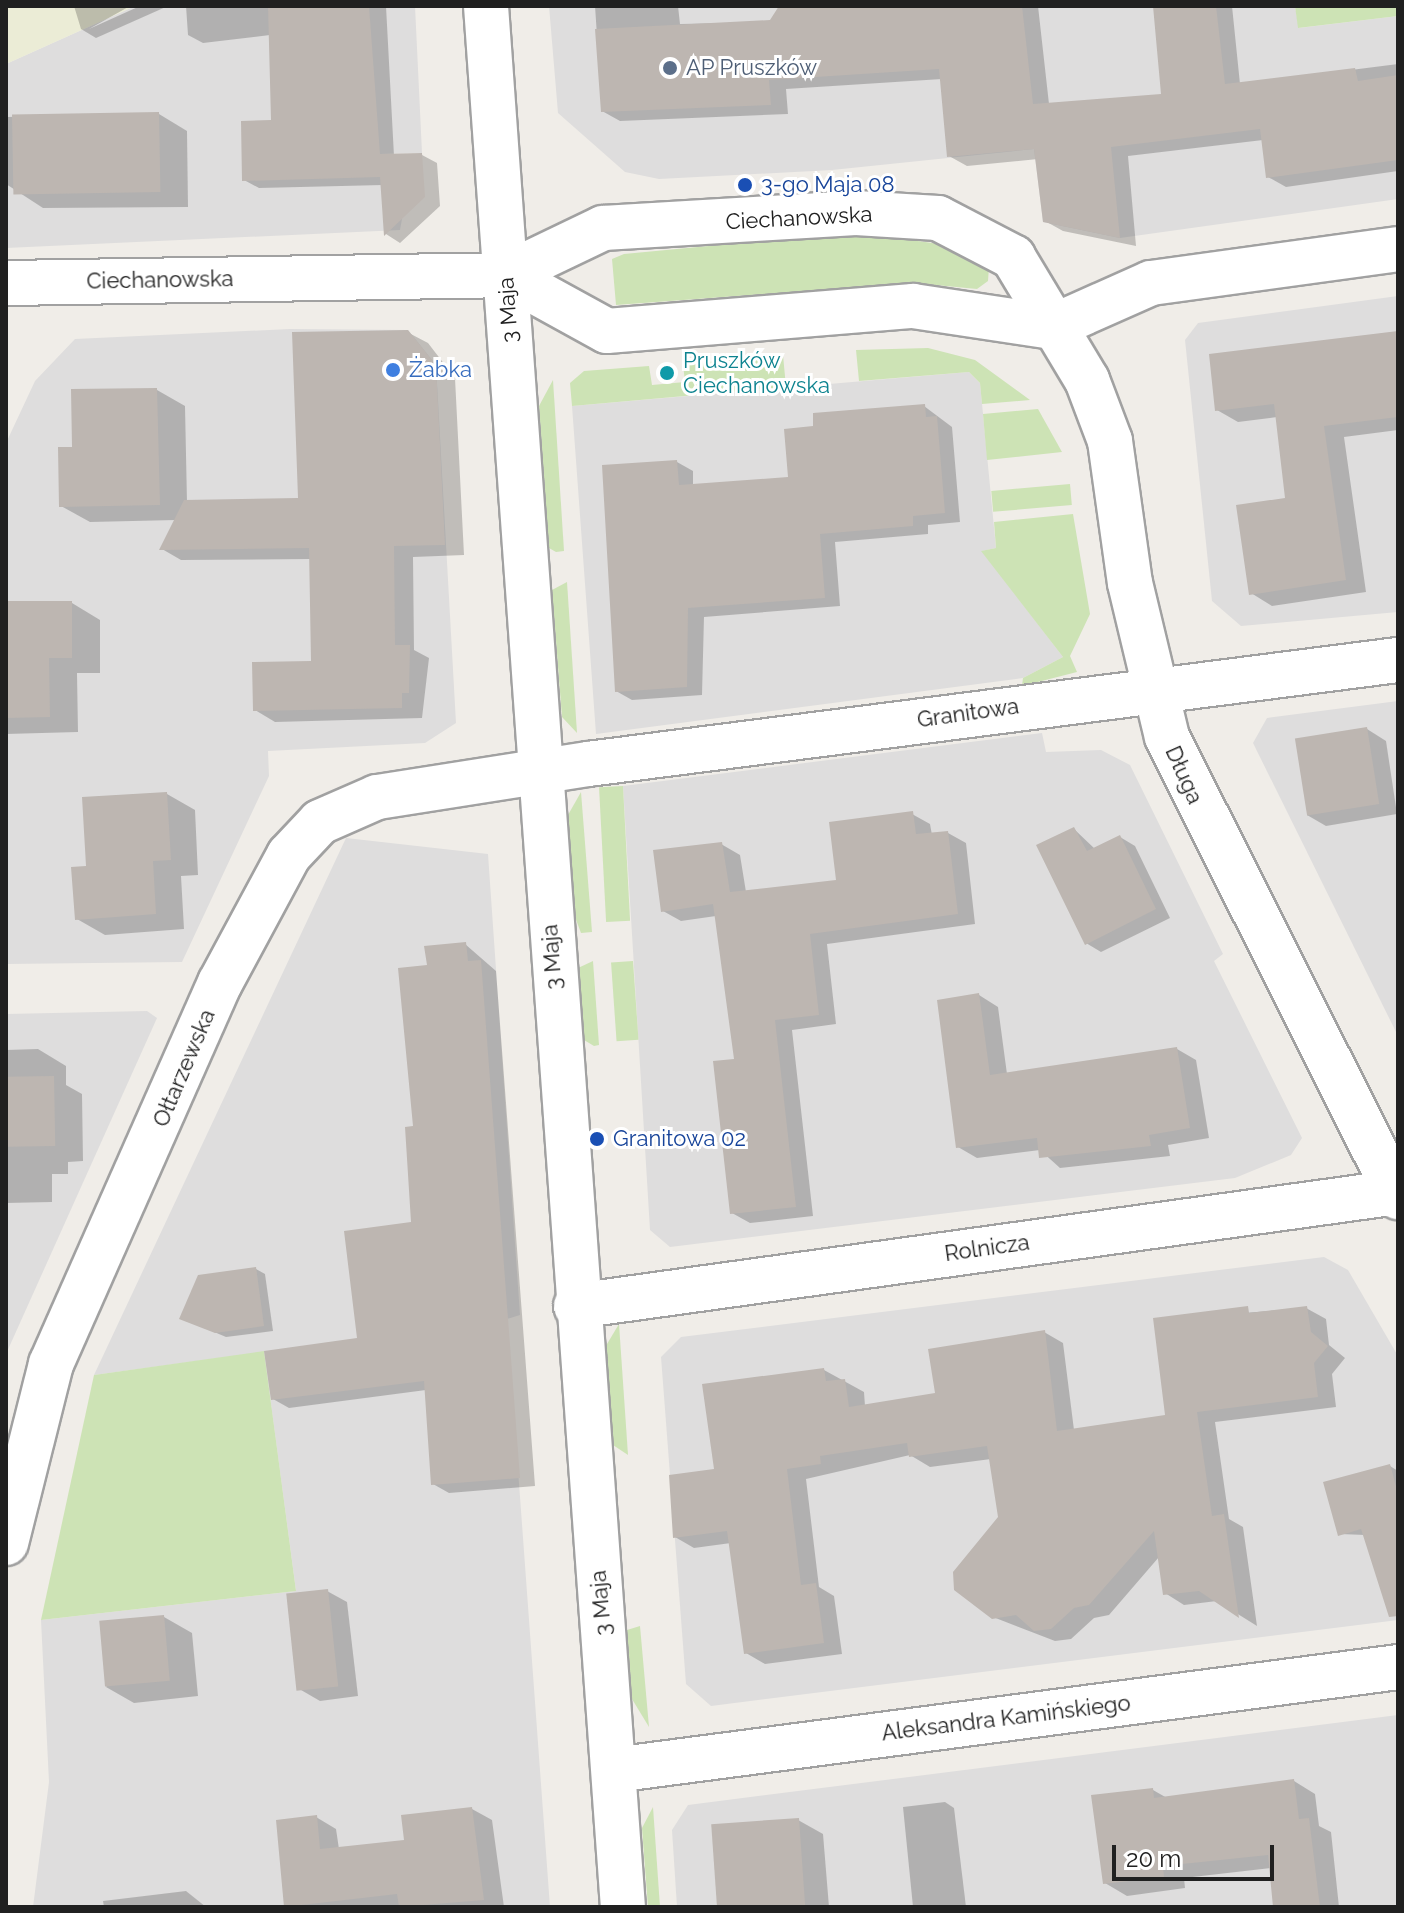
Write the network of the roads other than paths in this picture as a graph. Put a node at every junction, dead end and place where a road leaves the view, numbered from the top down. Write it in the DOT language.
graph roads {
  1 [pos="486,6"];
  2 [pos="1398,249"];
  3 [pos="505,275"];
  4 [pos="6,283"];
  5 [pos="1052,327"];
  6 [pos="1398,660"];
  7 [pos="1150,688"];
  8 [pos="539,773"];
  9 [pos="1397,1194"];
  10 [pos="576,1306"];
  11 [pos="6,1543"];
  12 [pos="1398,1667"];
  13 [pos="614,1770"];
  14 [pos="623,1907"];
  1 -- 3 [label="street, 3 Maja"];
  2 -- 5 [label="street"];
  3 -- 4 [label="street, Ciechanowska"];
  3 -- 5 [label="street, Ciechanowska"];
  3 -- 5 [label="street, Ciechanowska"];
  3 -- 8 [label="street, 3 Maja"];
  5 -- 7 [label="street, Długa"];
  6 -- 7 [label="street, Granitowa"];
  7 -- 8 [label="street, Granitowa"];
  7 -- 9 [label="street, Długa"];
  8 -- 10 [label="street, 3 Maja"];
  8 -- 11 [label="street, Ołtarzewska"];
  9 -- 10 [label="street, Rolnicza"];
  10 -- 13 [label="street, 3 Maja"];
  12 -- 13 [label="street, Aleksandra Kamińskiego"];
  13 -- 14 [label="street, 3 Maja"];
}
